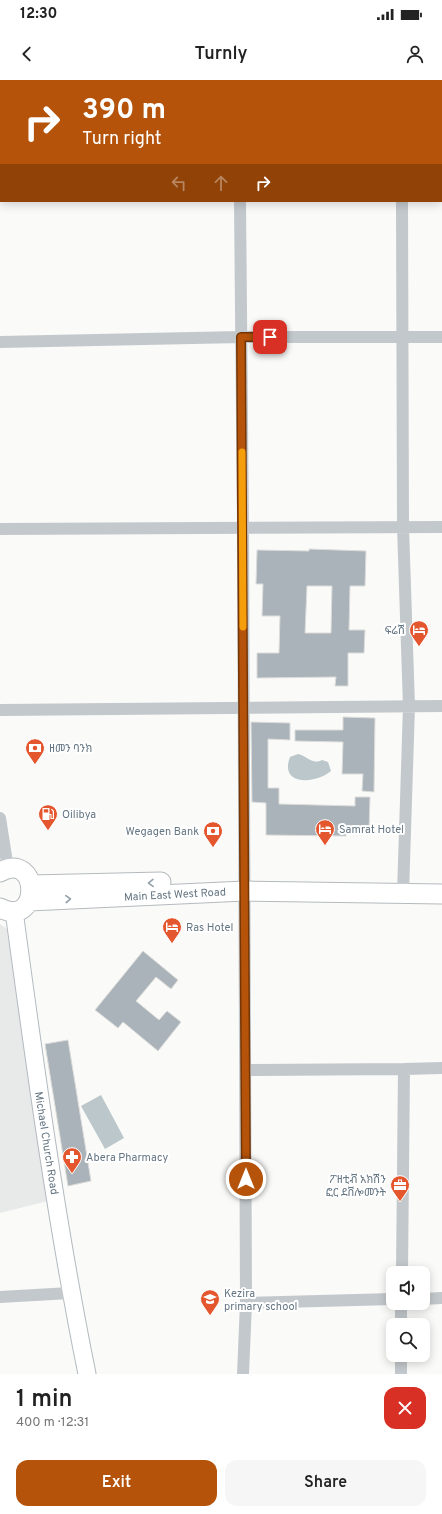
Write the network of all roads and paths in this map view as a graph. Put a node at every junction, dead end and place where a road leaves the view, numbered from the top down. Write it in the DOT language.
graph roads {
  1 [pos="240,202"];
  2 [pos="402,202"];
  3 [pos="241,337"];
  4 [pos="442,337"];
  5 [pos="401,338"];
  6 [pos="0,342"];
  7 [pos="403,527"];
  8 [pos="442,527"];
  9 [pos="0,529"];
  10 [pos="243,529"];
  11 [pos="409,706"];
  12 [pos="442,706"];
  13 [pos="243,708"];
  14 [pos="0,710"];
  15 [pos="0,818"];
  16 [pos="4,870"];
  17 [pos="442,884"];
  18 [pos="245,886"];
  19 [pos="403,889"];
  20 [pos="442,894"];
  21 [pos="19,901"];
  22 [pos="442,1068"];
  23 [pos="404,1069"];
  24 [pos="245,1070"];
  25 [pos="402,1266"];
  26 [pos="70,1294"];
  27 [pos="0,1297"];
  28 [pos="442,1298"];
  29 [pos="386,1299"];
  30 [pos="430,1299"];
  31 [pos="246,1303"];
  32 [pos="401,1362"];
  33 [pos="87,1374"];
  34 [pos="243,1374"];
  35 [pos="401,1374"];
  1 -- 3 [label="street"];
  2 -- 5 [label="street"];
  3 -- 5 [label="street"];
  3 -- 6 [label="street"];
  3 -- 10 [label="street"];
  4 -- 5 [label="street"];
  5 -- 7 [label="street"];
  7 -- 8 [label="street"];
  7 -- 10 [label="street"];
  7 -- 11 [label="street"];
  9 -- 10 [label="street"];
  10 -- 13 [label="street"];
  11 -- 12 [label="street"];
  11 -- 13 [label="street"];
  11 -- 19 [label="street"];
  13 -- 14 [label="street"];
  13 -- 18 [label="street"];
  15 -- 16 [label="street"];
  16 -- 21 [label="main road"];
  17 -- 19 [label="main road, Main East West Road"];
  18 -- 19 [label="main road, Main East West Road"];
  18 -- 21 [label="main road, Main East West Road"];
  18 -- 24 [label="street"];
  19 -- 20 [label="main road, Main East West Road"];
  21 -- 26 [label="main road, Michael Church Road"];
  22 -- 23 [label="street"];
  23 -- 24 [label="street"];
  23 -- 25 [label="street"];
  24 -- 31 [label="street"];
  26 -- 27 [label="street"];
  26 -- 33 [label="main road, Michael Church Road"];
  28 -- 30 [label="street"];
  29 -- 31 [label="street"];
  31 -- 34 [label="street"];
  32 -- 35 [label="street"];
}
